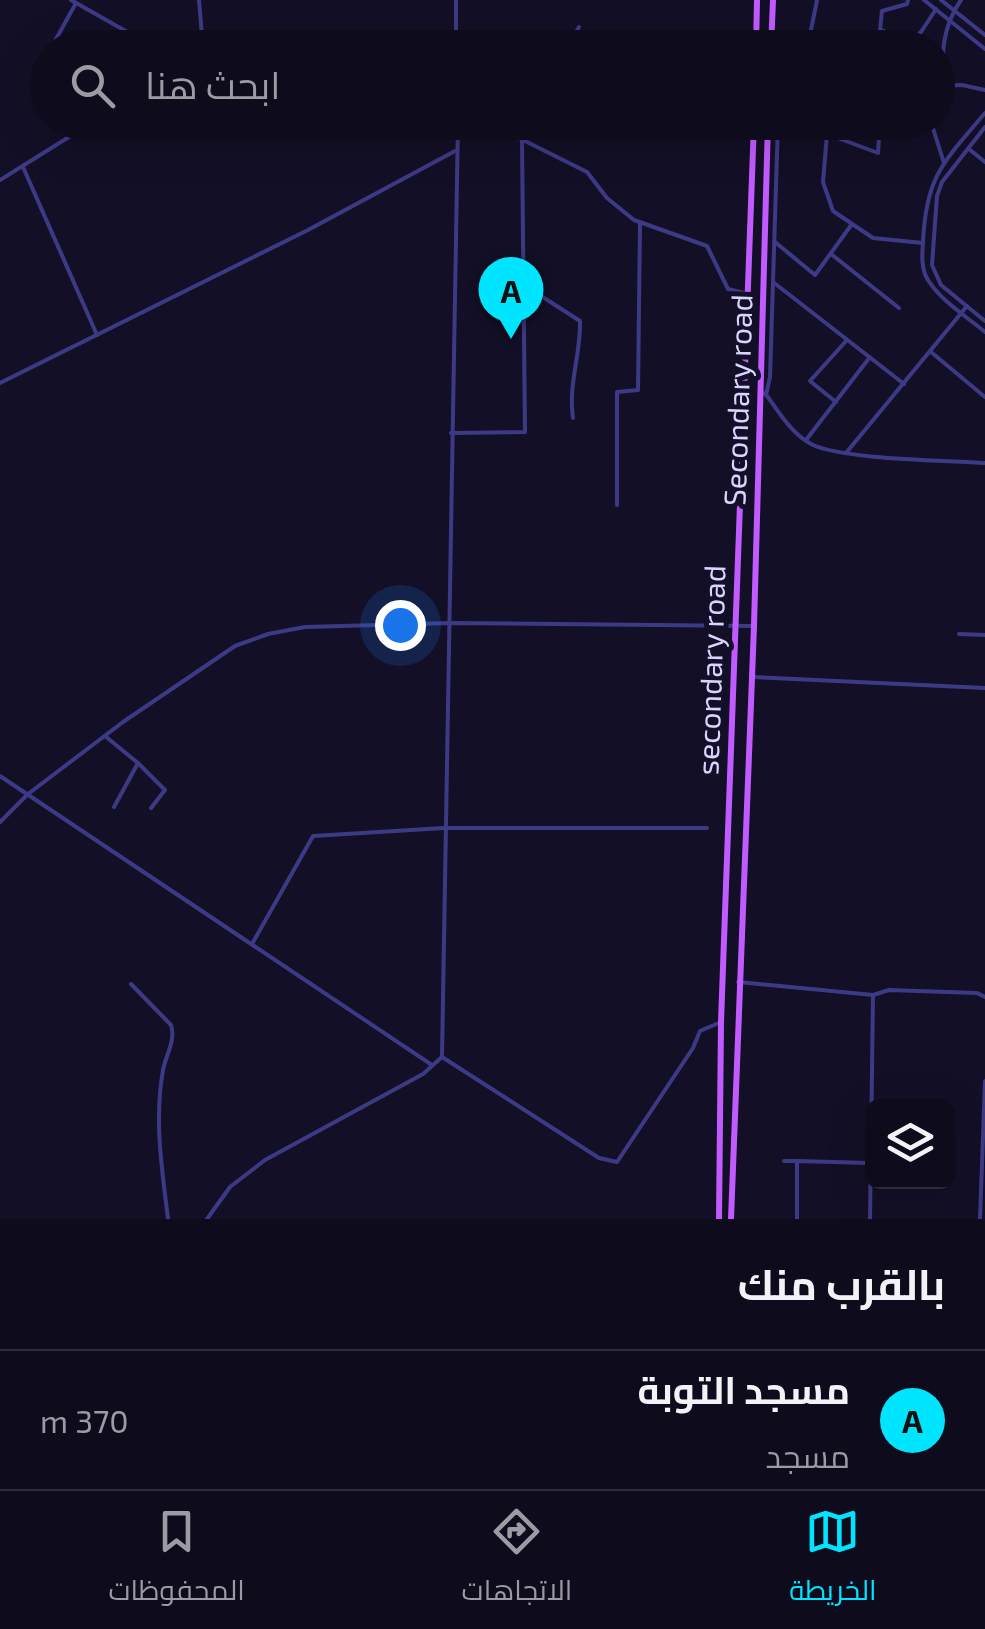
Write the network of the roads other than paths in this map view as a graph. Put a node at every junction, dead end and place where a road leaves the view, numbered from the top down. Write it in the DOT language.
graph roads {
  1 [pos="199,0"];
  2 [pos="456,0"];
  3 [pos="757,0"];
  4 [pos="773,0"];
  5 [pos="818,0"];
  6 [pos="908,0"];
  7 [pos="924,0"];
  8 [pos="961,0"];
  9 [pos="74,1"];
  10 [pos="945,1"];
  11 [pos="954,10"];
  12 [pos="937,11"];
  13 [pos="948,20"];
  14 [pos="580,27"];
  15 [pos="60,30"];
  16 [pos="124,30"];
  17 [pos="202,30"];
  18 [pos="456,30"];
  19 [pos="578,30"];
  20 [pos="756,30"];
  21 [pos="771,30"];
  22 [pos="811,30"];
  23 [pos="880,30"];
  24 [pos="921,30"];
  25 [pos="944,30"];
  26 [pos="985,35"];
  27 [pos="985,49"];
  28 [pos="955,87"];
  29 [pos="985,90"];
  30 [pos="985,113"];
  31 [pos="985,126"];
  32 [pos="64,140"];
  33 [pos="457,140"];
  34 [pos="753,140"];
  35 [pos="767,140"];
  36 [pos="778,140"];
  37 [pos="826,140"];
  38 [pos="843,140"];
  39 [pos="881,140"];
  40 [pos="937,140"];
  41 [pos="522,141"];
  42 [pos="960,143"];
  43 [pos="968,148"];
  44 [pos="456,150"];
  45 [pos="985,162"];
  46 [pos="944,164"];
  47 [pos="23,167"];
  48 [pos="0,180"];
  49 [pos="640,222"];
  50 [pos="852,224"];
  51 [pos="775,242"];
  52 [pos="923,242"];
  53 [pos="830,254"];
  54 [pos="774,282"];
  55 [pos="522,284"];
  56 [pos="749,295"];
  57 [pos="967,306"];
  58 [pos="899,308"];
  59 [pos="962,313"];
  60 [pos="985,321"];
  61 [pos="984,331"];
  62 [pos="97,335"];
  63 [pos="847,340"];
  64 [pos="931,352"];
  65 [pos="870,357"];
  66 [pos="0,383"];
  67 [pos="904,384"];
  68 [pos="759,385"];
  69 [pos="766,395"];
  70 [pos="985,397"];
  71 [pos="836,402"];
  72 [pos="573,418"];
  73 [pos="451,433"];
  74 [pos="806,440"];
  75 [pos="846,453"];
  76 [pos="985,463"];
  77 [pos="616,505"];
  78 [pos="450,623"];
  79 [pos="734,626"];
  80 [pos="754,626"];
  81 [pos="959,634"];
  82 [pos="985,635"];
  83 [pos="752,678"];
  84 [pos="985,688"];
  85 [pos="106,736"];
  86 [pos="138,764"];
  87 [pos="0,776"];
  88 [pos="28,794"];
  89 [pos="114,807"];
  90 [pos="152,808"];
  91 [pos="0,822"];
  92 [pos="444,828"];
  93 [pos="707,828"];
  94 [pos="252,944"];
  95 [pos="738,982"];
  96 [pos="131,984"];
  97 [pos="873,995"];
  98 [pos="985,997"];
  99 [pos="721,1022"];
  100 [pos="442,1057"];
  101 [pos="433,1066"];
  102 [pos="985,1081"];
  103 [pos="871,1099"];
  104 [pos="784,1161"];
  105 [pos="797,1161"];
  106 [pos="865,1163"];
  107 [pos="870,1189"];
  108 [pos="168,1219"];
  109 [pos="207,1219"];
  110 [pos="718,1219"];
  111 [pos="731,1219"];
  112 [pos="797,1219"];
  113 [pos="870,1219"];
  114 [pos="980,1219"];
  1 -- 17 [label="street"];
  2 -- 18 [label="street"];
  3 -- 20 [label="main road"];
  4 -- 21 [label="main road"];
  5 -- 22 [label="street"];
  6 -- 23 [label="street"];
  7 -- 12 [label="street"];
  8 -- 11 [label="street"];
  9 -- 15 [label="street"];
  9 -- 16 [label="street"];
  10 -- 11 [label="street"];
  10 -- 12 [label="street"];
  11 -- 13 [label="street"];
  11 -- 26 [label="street"];
  12 -- 13 [label="street"];
  12 -- 24 [label="street"];
  13 -- 25 [label="street"];
  13 -- 27 [label="street"];
  14 -- 19 [label="street"];
  28 -- 29 [label="street"];
  30 -- 42 [label="street"];
  31 -- 43 [label="street"];
  32 -- 47 [label="street"];
  33 -- 44 [label="street"];
  34 -- 56 [label="main road, secondary road"];
  35 -- 68 [label="main road, Secondary road"];
  36 -- 51 [label="street"];
  37 -- 50 [label="street"];
  38 -- 39 [label="street"];
  40 -- 46 [label="street"];
  41 -- 49 [label="street"];
  41 -- 55 [label="street"];
  42 -- 43 [label="street"];
  42 -- 46 [label="street"];
  43 -- 45 [label="street"];
  43 -- 57 [label="street"];
  44 -- 62 [label="street"];
  44 -- 73 [label="street"];
  46 -- 52 [label="street"];
  47 -- 48 [label="street"];
  47 -- 62 [label="street"];
  49 -- 56 [label="street"];
  49 -- 77 [label="street"];
  50 -- 52 [label="street"];
  50 -- 53 [label="street"];
  51 -- 53 [label="street"];
  51 -- 54 [label="street"];
  52 -- 59 [label="street"];
  53 -- 58 [label="street"];
  54 -- 63 [label="street"];
  54 -- 69 [label="street"];
  55 -- 72 [label="street"];
  55 -- 73 [label="street"];
  56 -- 79 [label="main road, secondary road"];
  57 -- 59 [label="street"];
  57 -- 60 [label="street"];
  59 -- 61 [label="street"];
  59 -- 64 [label="street"];
  62 -- 66 [label="street"];
  63 -- 65 [label="street"];
  63 -- 71 [label="street"];
  64 -- 67 [label="street"];
  64 -- 70 [label="street"];
  65 -- 67 [label="street"];
  65 -- 71 [label="street"];
  67 -- 75 [label="street"];
  68 -- 69 [label="street"];
  68 -- 80 [label="main road, Secondary road"];
  69 -- 74 [label="street"];
  71 -- 74 [label="street"];
  73 -- 78 [label="street"];
  74 -- 75 [label="street"];
  75 -- 76 [label="street"];
  78 -- 79 [label="street"];
  78 -- 85 [label="street"];
  78 -- 92 [label="street"];
  79 -- 80 [label="street"];
  79 -- 99 [label="main road, secondary road"];
  80 -- 83 [label="main road, Secondary road"];
  81 -- 82 [label="street"];
  83 -- 84 [label="street"];
  83 -- 95 [label="main road, Secondary road"];
  85 -- 86 [label="street"];
  85 -- 88 [label="street"];
  86 -- 89 [label="street"];
  86 -- 90 [label="street"];
  87 -- 88 [label="street"];
  88 -- 91 [label="street"];
  88 -- 94 [label="street"];
  92 -- 93 [label="street"];
  92 -- 94 [label="street"];
  92 -- 100 [label="street"];
  94 -- 101 [label="street"];
  95 -- 97 [label="street"];
  95 -- 111 [label="main road, Secondary road"];
  96 -- 108 [label="street"];
  97 -- 98 [label="street"];
  97 -- 103 [label="street"];
  99 -- 100 [label="street"];
  99 -- 110 [label="main road, secondary road"];
  100 -- 101 [label="street"];
  101 -- 109 [label="street"];
  102 -- 114 [label="street"];
  104 -- 105 [label="street"];
  105 -- 106 [label="street"];
  105 -- 112 [label="street"];
  107 -- 113 [label="street"];
}
